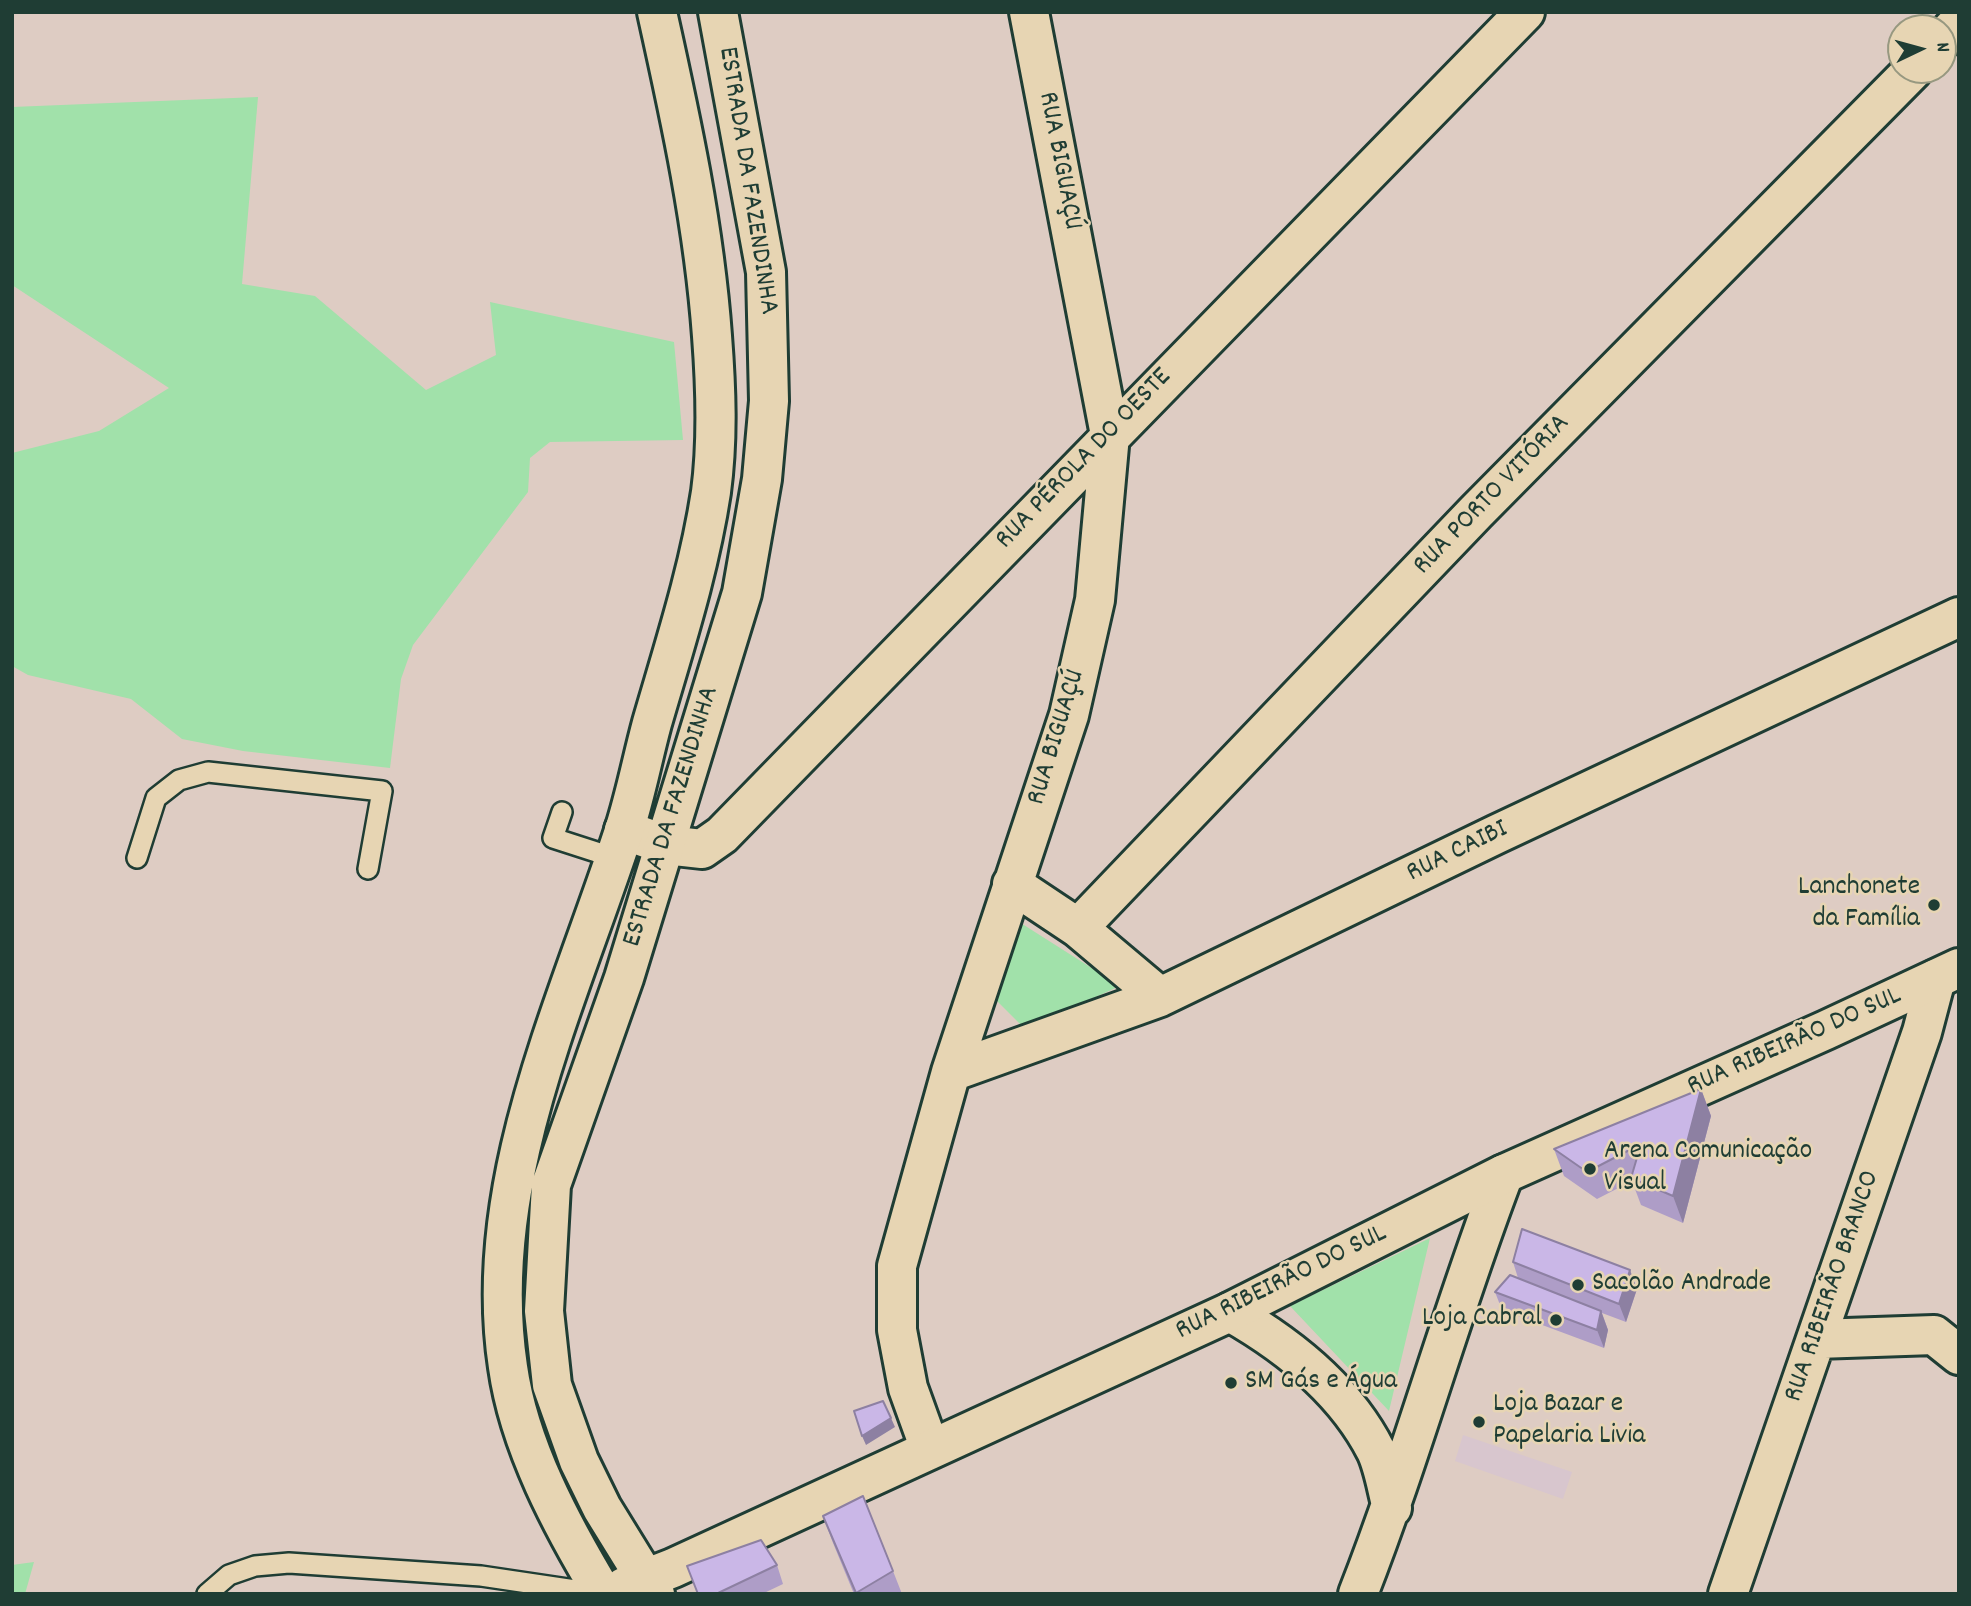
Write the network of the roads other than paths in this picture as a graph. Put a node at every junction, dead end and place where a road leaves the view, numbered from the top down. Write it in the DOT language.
graph roads {
  1 [pos="657,12"];
  2 [pos="718,12"];
  3 [pos="1029,12"];
  4 [pos="1525,12"];
  5 [pos="1899,84"];
  6 [pos="1110,435"];
  7 [pos="1959,617"];
  8 [pos="562,812"];
  9 [pos="620,844"];
  10 [pos="666,845"];
  11 [pos="137,858"];
  12 [pos="368,869"];
  13 [pos="1012,884"];
  14 [pos="1078,928"];
  15 [pos="1948,973"];
  16 [pos="1160,997"];
  17 [pos="951,1072"];
  18 [pos="1504,1174"];
  19 [pos="1230,1312"];
  20 [pos="1951,1338"];
  21 [pos="1817,1339"];
  22 [pos="930,1449"];
  23 [pos="1392,1508"];
  24 [pos="652,1586"];
  25 [pos="207,1594"];
  26 [pos="603,1594"];
  27 [pos="1358,1594"];
  28 [pos="1728,1594"];
  1 -- 9 [label="street, ESTRADA DA FAZENDINHA"];
  2 -- 10 [label="street, ESTRADA DA FAZENDINHA"];
  3 -- 6 [label="street, RUA BIGUAÇÚ"];
  4 -- 6 [label="street, RUA PÉROLA DO OESTE"];
  5 -- 14 [label="street, RUA PORTO VITÓRIA"];
  6 -- 10 [label="street, RUA PÉROLA DO OESTE"];
  6 -- 13 [label="street, RUA BIGUAÇÚ"];
  7 -- 16 [label="street, RUA CAIBI"];
  8 -- 9 [label="lane"];
  9 -- 10 [label="street, RUA PÉROLA DO OESTE"];
  9 -- 26 [label="street, ESTRADA DA FAZENDINHA"];
  10 -- 24 [label="street, ESTRADA DA FAZENDINHA"];
  11 -- 12 [label="lane"];
  13 -- 14 [label="street"];
  13 -- 17 [label="street, RUA BIGUAÇÚ"];
  14 -- 16 [label="street"];
  15 -- 18 [label="street, RUA RIBEIRÃO DO SUL"];
  15 -- 21 [label="street, RUA RIBEIRÃO BRANCO"];
  16 -- 17 [label="street, RUA CAIBI"];
  17 -- 22 [label="street, RUA BIGUAÇÚ"];
  18 -- 19 [label="street, RUA RIBEIRÃO DO SUL"];
  18 -- 23 [label="street"];
  19 -- 22 [label="street, RUA RIBEIRÃO DO SUL"];
  19 -- 23 [label="street"];
  20 -- 21 [label="street"];
  21 -- 28 [label="street, RUA RIBEIRÃO BRANCO"];
  22 -- 24 [label="street, RUA RIBEIRÃO DO SUL"];
  23 -- 27 [label="street"];
  24 -- 26 [label="street, RUA RIBEIRÃO DO SUL"];
  25 -- 26 [label="lane"];
}
